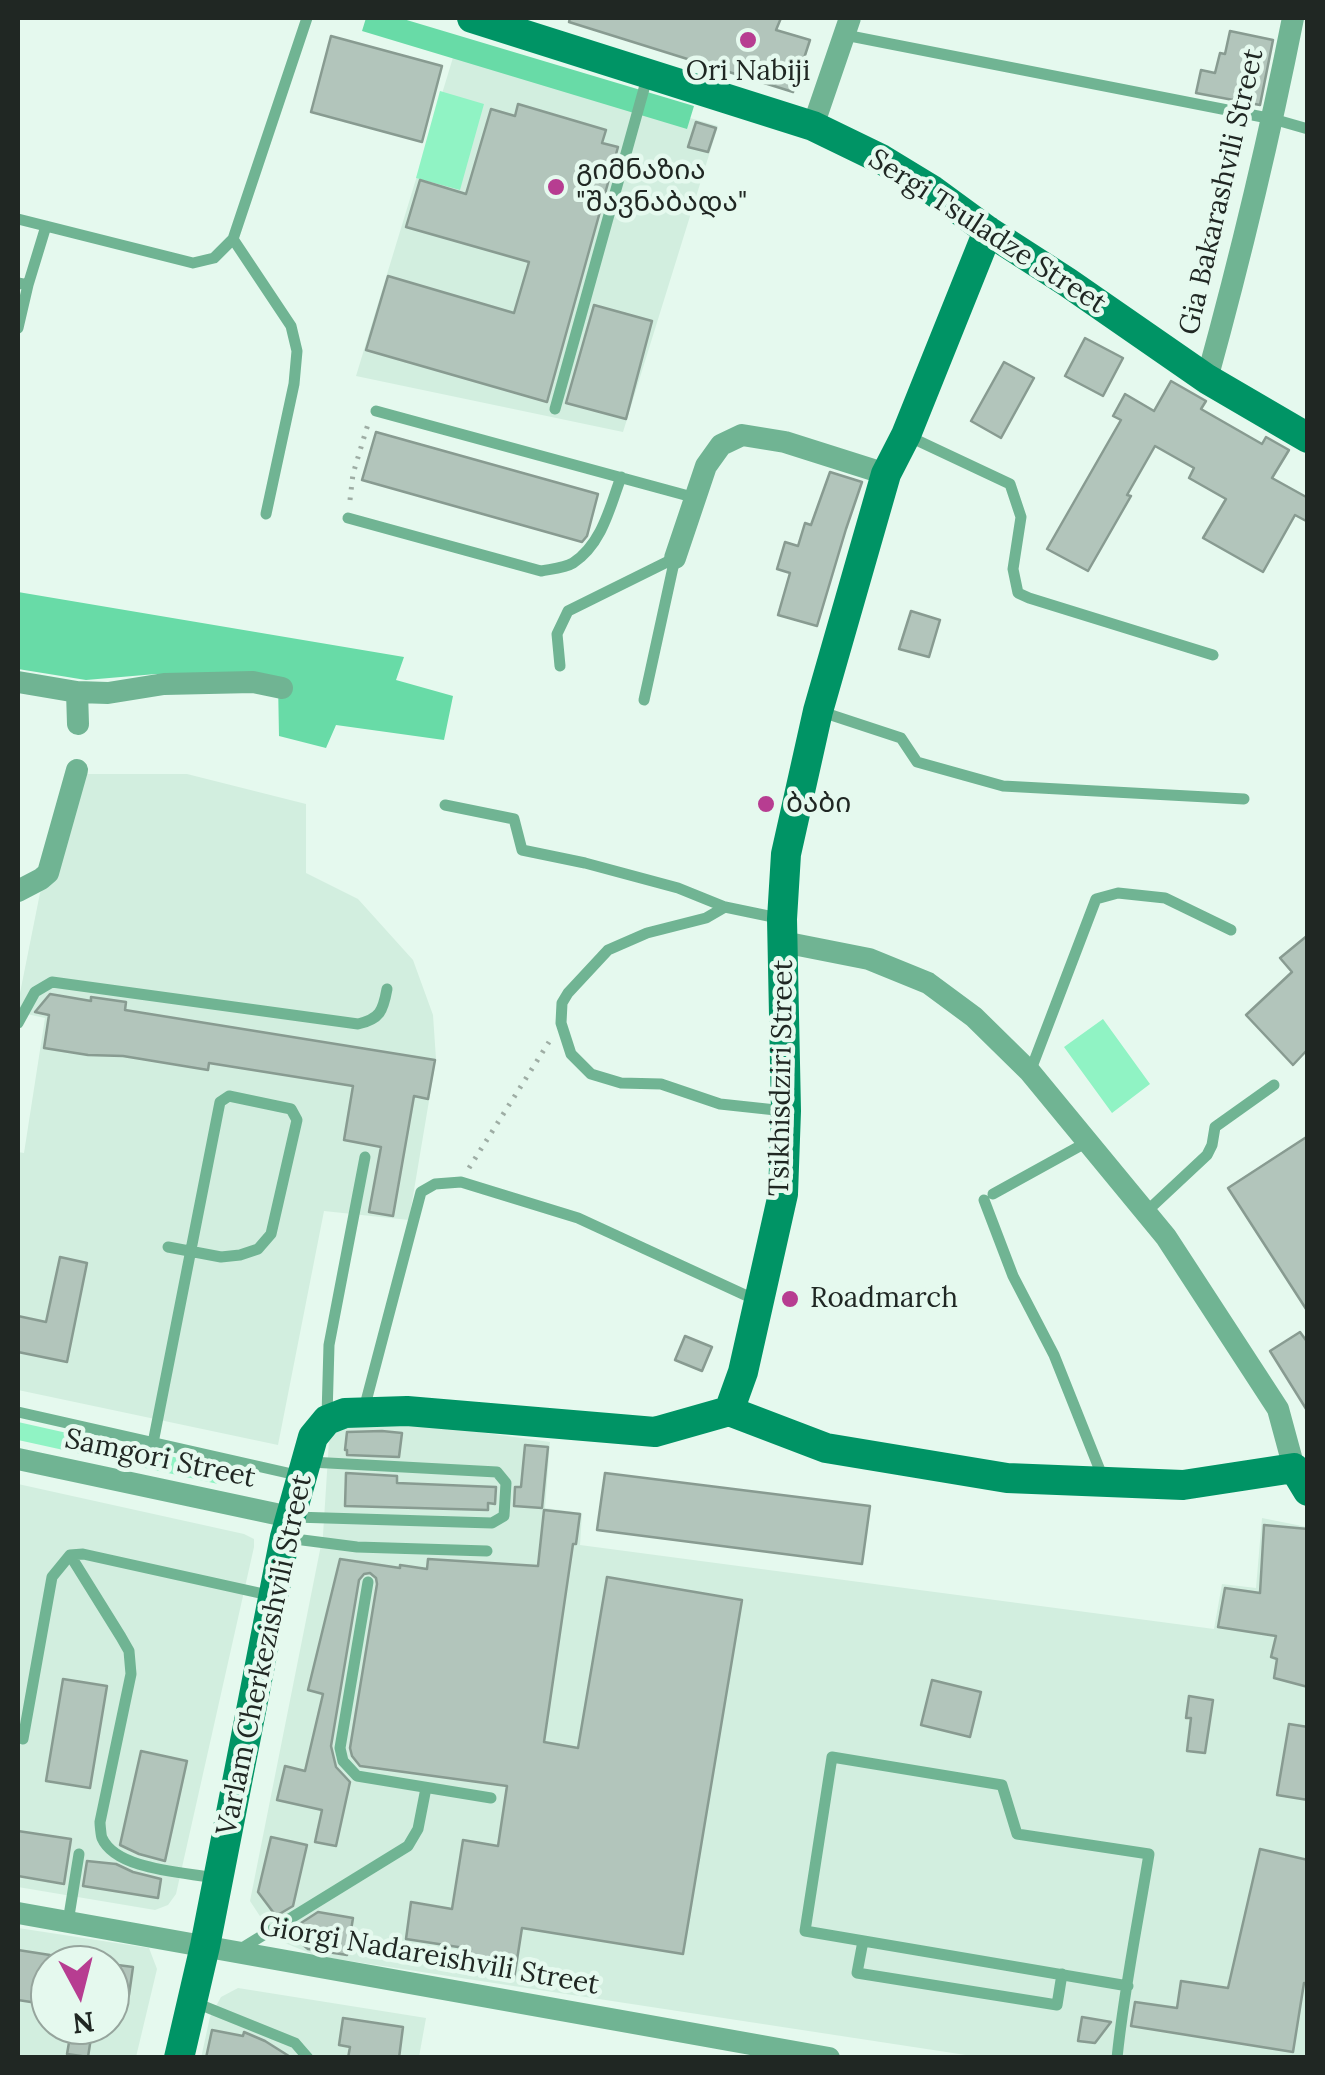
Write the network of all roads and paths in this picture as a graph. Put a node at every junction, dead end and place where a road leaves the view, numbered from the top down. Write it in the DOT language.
graph roads {
  1 [pos="307,18"];
  2 [pos="472,18"];
  3 [pos="1293,18"];
  4 [pos="848,26"];
  5 [pos="648,74"];
  6 [pos="1273,119"];
  7 [pos="813,126"];
  8 [pos="1308,129"];
  9 [pos="18,219"];
  10 [pos="46,226"];
  11 [pos="988,231"];
  12 [pos="233,239"];
  13 [pos="23,284"];
  14 [pos="18,328"];
  15 [pos="1207,379"];
  16 [pos="555,409"];
  17 [pos="376,411"];
  18 [pos="906,435"];
  19 [pos="1308,438"];
  20 [pos="886,474"];
  21 [pos="622,477"];
  22 [pos="696,498"];
  23 [pos="266,514"];
  24 [pos="348,518"];
  25 [pos="675,558"];
  26 [pos="1214,656"];
  27 [pos="560,666"];
  28 [pos="18,682"];
  29 [pos="282,688"];
  30 [pos="77,692"];
  31 [pos="644,700"];
  32 [pos="818,710"];
  33 [pos="78,724"];
  34 [pos="77,770"];
  35 [pos="1244,799"];
  36 [pos="445,805"];
  37 [pos="18,891"];
  38 [pos="725,907"];
  39 [pos="1230,930"];
  40 [pos="783,931"];
  41 [pos="387,989"];
  42 [pos="18,1023"];
  43 [pos="561,1023"];
  44 [pos="1030,1072"];
  45 [pos="1274,1085"];
  46 [pos="786,1111"];
  47 [pos="1089,1141"];
  48 [pos="365,1157"];
  49 [pos="460,1182"];
  50 [pos="1146,1212"];
  51 [pos="168,1247"];
  52 [pos="190,1252"];
  53 [pos="760,1302"];
  54 [pos="729,1410"];
  55 [pos="18,1412"];
  56 [pos="363,1413"];
  57 [pos="327,1420"];
  58 [pos="153,1443"];
  59 [pos="18,1459"];
  60 [pos="1303,1468"];
  61 [pos="304,1469"];
  62 [pos="1105,1482"];
  63 [pos="288,1527"];
  64 [pos="488,1551"];
  65 [pos="70,1555"];
  66 [pos="368,1582"];
  67 [pos="273,1596"];
  68 [pos="22,1739"];
  69 [pos="426,1788"];
  70 [pos="491,1798"];
  71 [pos="79,1854"];
  72 [pos="219,1878"];
  73 [pos="18,1913"];
  74 [pos="68,1922"];
  75 [pos="863,1941"];
  76 [pos="220,1949"];
  77 [pos="1062,1974"];
  78 [pos="1128,1986"];
  79 [pos="192,2002"];
  80 [pos="179,2058"];
  81 [pos="308,2058"];
  82 [pos="829,2058"];
  83 [pos="1118,2058"];
  1 -- 12 [label="lane"];
  2 -- 5 [label="street, Sergi Tsuladze Street"];
  3 -- 6 [label="street, Gia Bakarashvili Street"];
  4 -- 6 [label="lane"];
  4 -- 7 [label="street"];
  5 -- 7 [label="street, Sergi Tsuladze Street"];
  5 -- 16 [label="lane"];
  6 -- 8 [label="lane"];
  6 -- 15 [label="street, Gia Bakarashvili Street"];
  7 -- 11 [label="street, Sergi Tsuladze Street"];
  9 -- 10 [label="lane"];
  10 -- 12 [label="lane"];
  10 -- 13 [label="lane"];
  11 -- 15 [label="street, Sergi Tsuladze Street"];
  11 -- 18 [label="street, Tsikhisdziri Street"];
  12 -- 23 [label="lane"];
  13 -- 14 [label="lane"];
  15 -- 19 [label="street, Sergi Tsuladze Street"];
  17 -- 21 [label="lane"];
  17 -- 24 [label="path"];
  18 -- 20 [label="street, Tsikhisdziri Street"];
  18 -- 26 [label="lane"];
  20 -- 22 [label="street"];
  20 -- 32 [label="street, Tsikhisdziri Street"];
  21 -- 22 [label="lane"];
  21 -- 24 [label="lane"];
  22 -- 25 [label="street"];
  25 -- 27 [label="lane"];
  25 -- 31 [label="lane"];
  28 -- 30 [label="street"];
  29 -- 30 [label="street"];
  30 -- 33 [label="street"];
  32 -- 35 [label="lane"];
  32 -- 40 [label="street, Tsikhisdziri Street"];
  34 -- 37 [label="street"];
  36 -- 38 [label="lane"];
  38 -- 40 [label="lane"];
  38 -- 43 [label="lane"];
  39 -- 44 [label="lane"];
  40 -- 44 [label="street"];
  40 -- 46 [label="street, Tsikhisdziri Street"];
  41 -- 42 [label="lane"];
  43 -- 46 [label="lane"];
  43 -- 49 [label="path"];
  44 -- 47 [label="street"];
  45 -- 50 [label="lane"];
  46 -- 53 [label="street, Tsikhisdziri Street"];
  47 -- 50 [label="street"];
  47 -- 62 [label="lane"];
  48 -- 57 [label="lane"];
  49 -- 53 [label="lane"];
  49 -- 56 [label="lane"];
  50 -- 60 [label="street"];
  51 -- 52 [label="lane"];
  52 -- 52 [label="lane"];
  52 -- 58 [label="lane"];
  53 -- 54 [label="street, Tsikhisdziri Street"];
  54 -- 56 [label="street"];
  54 -- 62 [label="street"];
  55 -- 58 [label="lane"];
  56 -- 57 [label="street"];
  57 -- 61 [label="street, Varlam Cherkezishvili Street"];
  58 -- 61 [label="lane"];
  59 -- 63 [label="street, Samgori Street"];
  60 -- 62 [label="street"];
  61 -- 63 [label="street, Varlam Cherkezishvili Street"];
  61 -- 63 [label="lane"];
  63 -- 64 [label="lane"];
  63 -- 67 [label="street, Varlam Cherkezishvili Street"];
  65 -- 67 [label="lane"];
  65 -- 68 [label="lane"];
  65 -- 72 [label="lane"];
  66 -- 69 [label="lane"];
  67 -- 72 [label="street, Varlam Cherkezishvili Street"];
  69 -- 70 [label="lane"];
  69 -- 76 [label="lane"];
  71 -- 74 [label="lane"];
  72 -- 76 [label="street, Varlam Cherkezishvili Street"];
  73 -- 74 [label="street, Giorgi Nadareishvili Street"];
  74 -- 76 [label="street, Giorgi Nadareishvili Street"];
  75 -- 77 [label="lane"];
  75 -- 77 [label="lane"];
  75 -- 78 [label="lane"];
  76 -- 79 [label="street, Varlam Cherkezishvili Street"];
  76 -- 82 [label="street, Giorgi Nadareishvili Street"];
  77 -- 78 [label="lane"];
  78 -- 83 [label="lane"];
  79 -- 80 [label="street, Varlam Cherkezishvili Street"];
  79 -- 81 [label="lane"];
}
